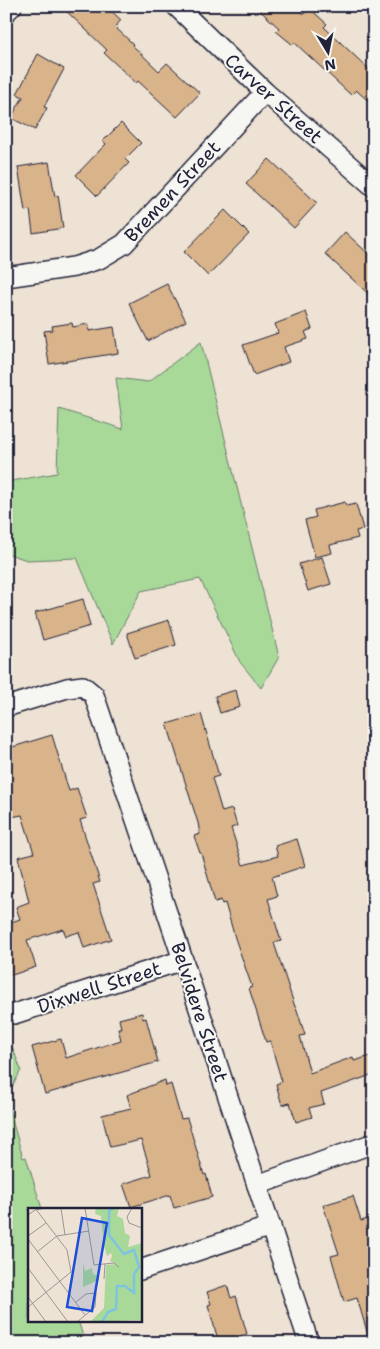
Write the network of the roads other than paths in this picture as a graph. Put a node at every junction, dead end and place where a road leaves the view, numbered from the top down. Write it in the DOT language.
graph roads {
  1 [pos="12,6"];
  2 [pos="176,6"];
  3 [pos="6,12"];
  4 [pos="264,92"];
  5 [pos="374,187"];
  6 [pos="6,277"];
  7 [pos="6,707"];
  8 [pos="183,960"];
  9 [pos="14,1014"];
  10 [pos="374,1142"];
  11 [pos="258,1185"];
  12 [pos="271,1226"];
  13 [pos="141,1270"];
  14 [pos="309,1343"];
  1 -- 3 [label="street"];
  2 -- 4 [label="street, Carver Street"];
  4 -- 5 [label="street, Carver Street"];
  4 -- 6 [label="street, Bremen Street"];
  7 -- 8 [label="street, Belvidere Street"];
  8 -- 9 [label="street, Dixwell Street"];
  8 -- 11 [label="street, Belvidere Street"];
  10 -- 11 [label="street"];
  11 -- 12 [label="street, Belvidere Street"];
  12 -- 13 [label="street"];
  12 -- 14 [label="street, Belvidere Street"];
}
